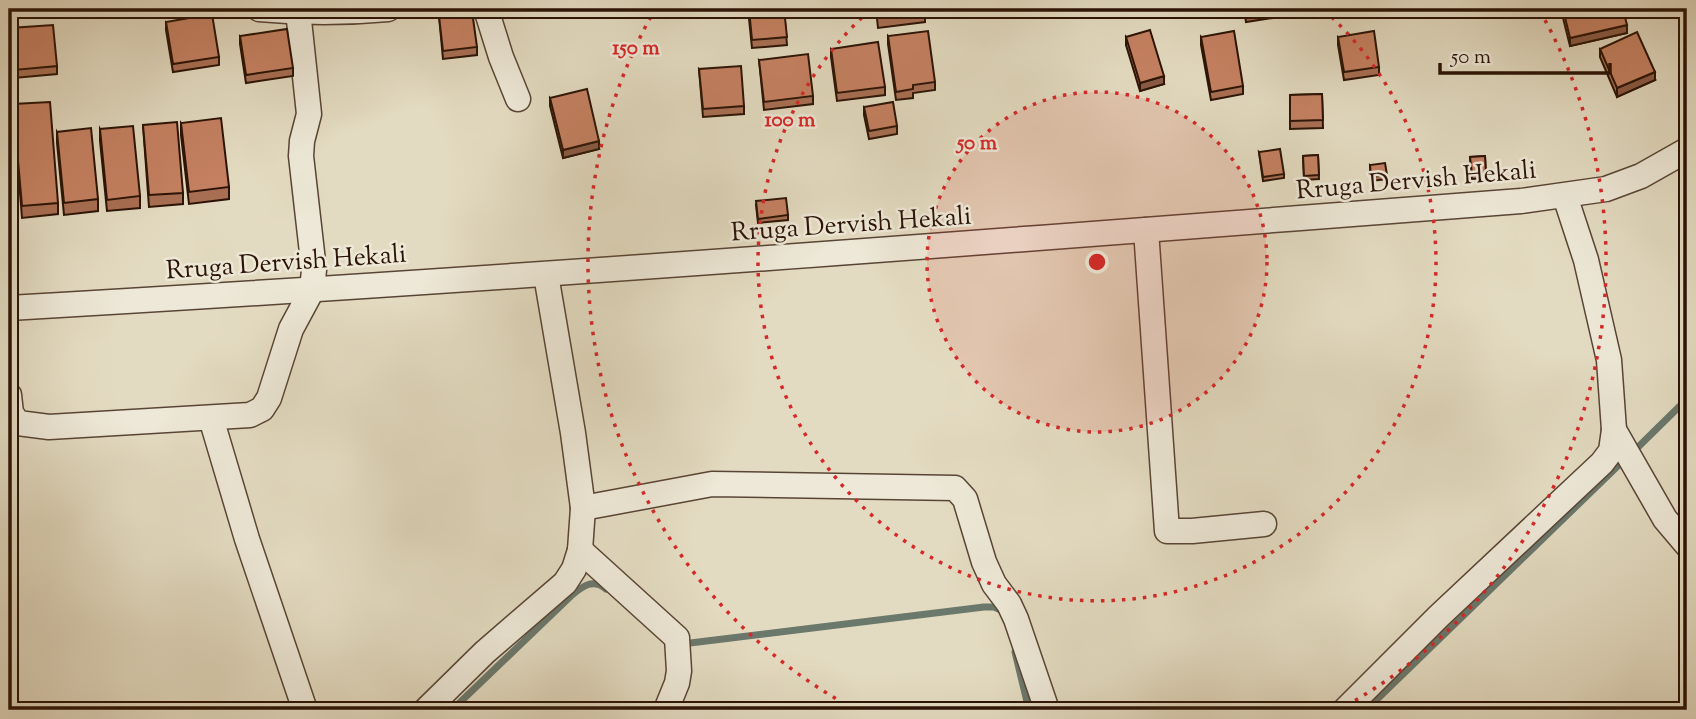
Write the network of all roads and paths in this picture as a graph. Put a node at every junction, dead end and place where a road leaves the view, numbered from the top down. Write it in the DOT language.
graph roads {
  1 [pos="259,9"];
  2 [pos="388,9"];
  3 [pos="486,9"];
  4 [pos="298,11"];
  5 [pos="518,99"];
  6 [pos="1687,150"];
  7 [pos="1565,196"];
  8 [pos="1146,230"];
  9 [pos="546,275"];
  10 [pos="312,290"];
  11 [pos="9,308"];
  12 [pos="9,395"];
  13 [pos="211,418"];
  14 [pos="1619,438"];
  15 [pos="583,508"];
  16 [pos="1264,524"];
  17 [pos="1687,545"];
  18 [pos="579,550"];
  19 [pos="304,710"];
  20 [pos="426,710"];
  21 [pos="666,710"];
  22 [pos="1047,710"];
  23 [pos="1345,710"];
  1 -- 4 [label="street"];
  2 -- 4 [label="street"];
  3 -- 5 [label="street"];
  4 -- 10 [label="street"];
  6 -- 7 [label="street, Rruga Dervish Hekali"];
  7 -- 8 [label="street, Rruga Dervish Hekali"];
  7 -- 14 [label="street"];
  8 -- 9 [label="street, Rruga Dervish Hekali"];
  8 -- 16 [label="street"];
  9 -- 10 [label="street, Rruga Dervish Hekali"];
  9 -- 15 [label="street"];
  10 -- 11 [label="street, Rruga Dervish Hekali"];
  10 -- 13 [label="street"];
  12 -- 13 [label="street"];
  13 -- 19 [label="street"];
  14 -- 17 [label="street"];
  14 -- 23 [label="street"];
  15 -- 18 [label="street"];
  15 -- 22 [label="street"];
  18 -- 20 [label="street"];
  18 -- 21 [label="street"];
}
